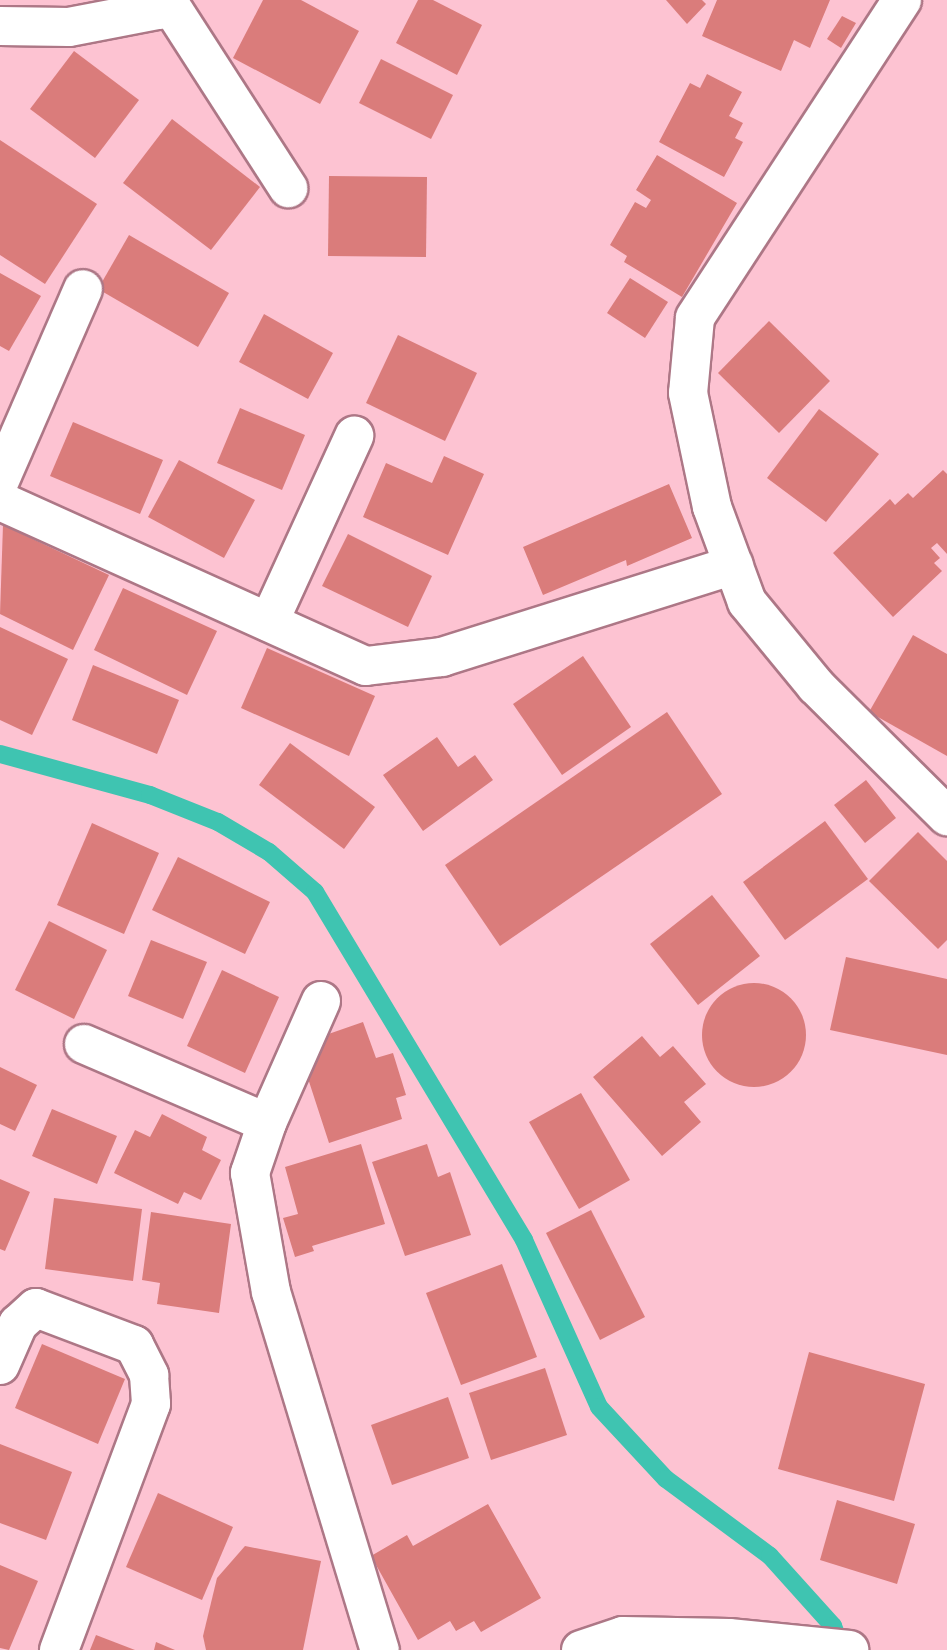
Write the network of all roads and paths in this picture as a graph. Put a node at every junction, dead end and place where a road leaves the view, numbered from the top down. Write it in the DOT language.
graph roads {
  1 [pos="167,0"];
  2 [pos="902,0"];
  3 [pos="0,26"];
  4 [pos="288,187"];
  5 [pos="83,289"];
  6 [pos="354,436"];
  7 [pos="0,480"];
  8 [pos="0,501"];
  9 [pos="734,565"];
  10 [pos="269,622"];
  11 [pos="947,816"];
  12 [pos="321,1001"];
  13 [pos="84,1044"];
  14 [pos="267,1123"];
  15 [pos="0,1365"];
  16 [pos="59,1650"];
  17 [pos="380,1650"];
  18 [pos="581,1650"];
  19 [pos="849,1650"];
  1 -- 3 [label="street"];
  1 -- 4 [label="street"];
  2 -- 9 [label="street"];
  5 -- 7 [label="street"];
  6 -- 10 [label="street"];
  8 -- 10 [label="street"];
  9 -- 10 [label="street"];
  9 -- 11 [label="street"];
  12 -- 14 [label="street"];
  13 -- 14 [label="street"];
  14 -- 17 [label="street"];
  15 -- 16 [label="street"];
  18 -- 19 [label="street"];
}
